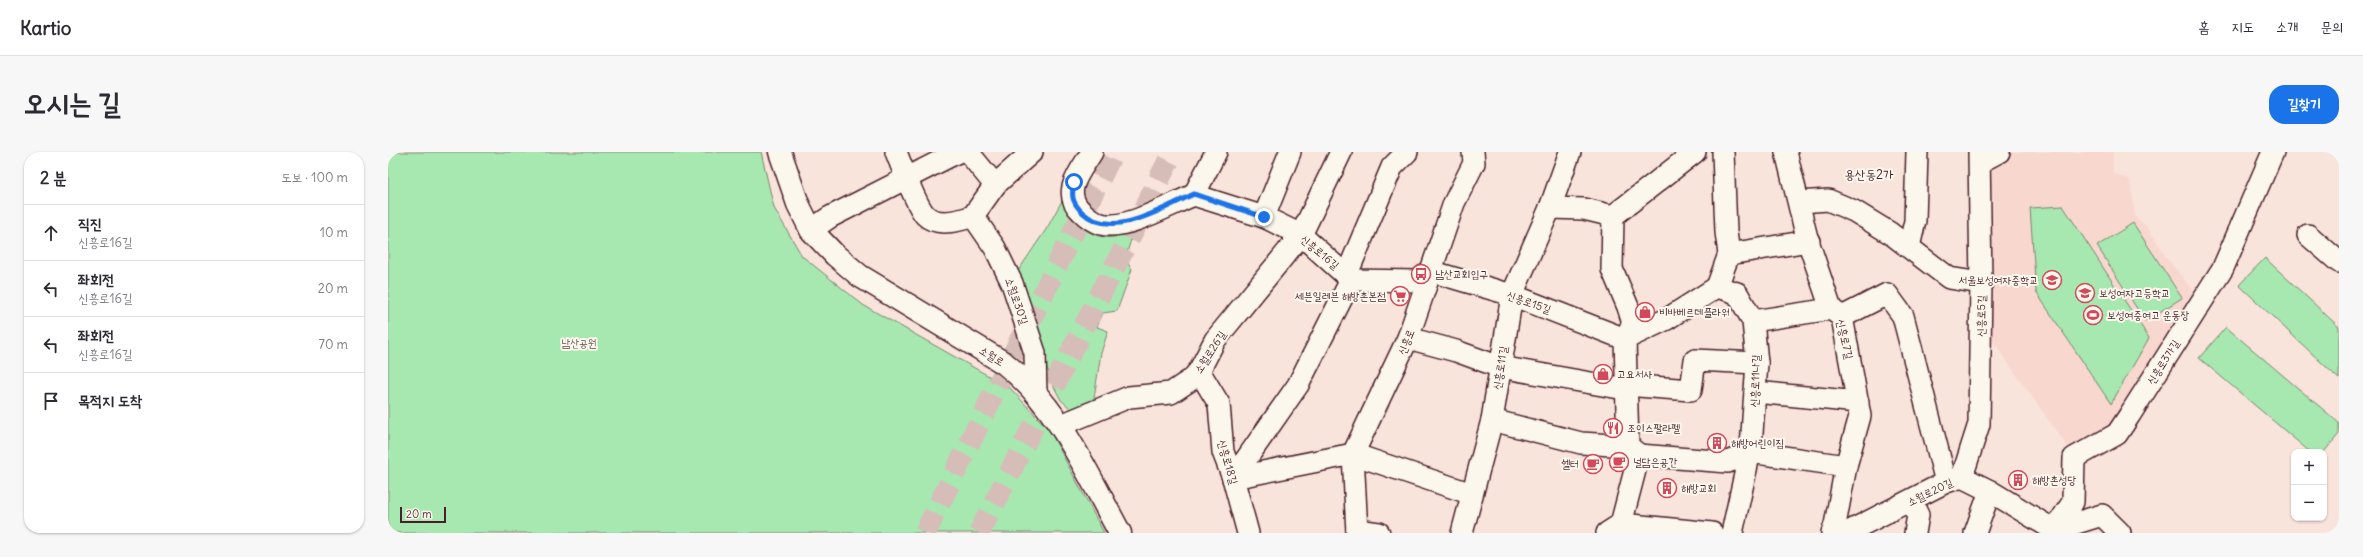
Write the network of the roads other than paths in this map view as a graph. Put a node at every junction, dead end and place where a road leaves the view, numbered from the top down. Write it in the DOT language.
graph roads {
  1 [pos="780,152"];
  2 [pos="896,152"];
  3 [pos="958,152"];
  4 [pos="968,152"];
  5 [pos="1032,152"];
  6 [pos="1092,152"];
  7 [pos="1216,152"];
  8 [pos="1290,152"];
  9 [pos="1341,152"];
  10 [pos="1407,152"];
  11 [pos="1473,152"];
  12 [pos="1570,152"];
  13 [pos="1695,152"];
  14 [pos="1723,152"];
  15 [pos="1786,152"];
  16 [pos="1918,152"];
  17 [pos="2273,152"];
  18 [pos="1985,156"];
  19 [pos="907,178"];
  20 [pos="994,185"];
  21 [pos="1194,194"];
  22 [pos="1799,202"];
  23 [pos="1550,208"];
  24 [pos="973,216"];
  25 [pos="1613,216"];
  26 [pos="1264,217"];
  27 [pos="811,230"];
  28 [pos="1301,235"];
  29 [pos="2308,235"];
  30 [pos="1808,241"];
  31 [pos="1909,247"];
  32 [pos="1729,254"];
  33 [pos="2339,262"];
  34 [pos="1430,271"];
  35 [pos="1349,277"];
  36 [pos="1981,283"];
  37 [pos="1717,287"];
  38 [pos="1512,295"];
  39 [pos="1836,313"];
  40 [pos="1753,321"];
  41 [pos="1408,338"];
  42 [pos="1625,339"];
  43 [pos="1757,363"];
  44 [pos="1500,367"];
  45 [pos="1199,371"];
  46 [pos="1625,387"];
  47 [pos="1755,392"];
  48 [pos="1036,394"];
  49 [pos="1858,402"];
  50 [pos="1492,420"];
  51 [pos="1061,425"];
  52 [pos="1633,450"];
  53 [pos="1750,452"];
  54 [pos="1354,454"];
  55 [pos="1846,466"];
  56 [pos="1233,478"];
  57 [pos="1954,480"];
  58 [pos="1990,491"];
  59 [pos="1472,494"];
  60 [pos="1911,501"];
  61 [pos="1614,529"];
  62 [pos="2054,530"];
  63 [pos="1357,531"];
  64 [pos="1687,531"];
  65 [pos="1120,533"];
  66 [pos="1248,533"];
  67 [pos="1379,533"];
  68 [pos="1462,533"];
  69 [pos="1712,533"];
  70 [pos="1732,533"];
  71 [pos="1832,533"];
  72 [pos="1846,533"];
  73 [pos="1915,533"];
  74 [pos="1975,533"];
  75 [pos="2120,533"];
  1 -- 27 [label="main road, 소월로"];
  2 -- 19 [label="street"];
  3 -- 19 [label="street"];
  4 -- 20 [label="street"];
  5 -- 20 [label="street"];
  6 -- 21 [label="street"];
  7 -- 21 [label="street"];
  8 -- 26 [label="street"];
  9 -- 28 [label="street"];
  10 -- 35 [label="street"];
  11 -- 34 [label="street, 신흥로"];
  12 -- 23 [label="street, 신흥로11길"];
  13 -- 25 [label="street"];
  14 -- 32 [label="street"];
  15 -- 22 [label="street, 신흥로7길"];
  16 -- 31 [label="street"];
  17 -- 62 [label="street, 신흥로3가길"];
  18 -- 36 [label="street, 신흥로5길"];
  19 -- 24 [label="street"];
  19 -- 27 [label="street"];
  20 -- 24 [label="street"];
  21 -- 26 [label="street, 신흥로16길"];
  22 -- 30 [label="street, 신흥로7길"];
  22 -- 31 [label="street"];
  23 -- 25 [label="street"];
  23 -- 38 [label="street, 신흥로11길"];
  24 -- 48 [label="street, 소월로30길"];
  25 -- 42 [label="street"];
  26 -- 28 [label="street, 신흥로16길"];
  27 -- 48 [label="main road, 소월로"];
  28 -- 35 [label="street, 신흥로16길"];
  28 -- 45 [label="street, 소월로26길"];
  29 -- 33 [label="street"];
  30 -- 32 [label="street"];
  30 -- 39 [label="street, 신흥로7길"];
  31 -- 36 [label="street"];
  32 -- 37 [label="street"];
  34 -- 35 [label="street"];
  34 -- 38 [label="street, 신흥로15길"];
  34 -- 41 [label="street, 신흥로"];
  35 -- 56 [label="street"];
  36 -- 57 [label="street, 신흥로5길"];
  37 -- 40 [label="street, 신흥로11나길"];
  37 -- 42 [label="street"];
  38 -- 42 [label="street, 신흥로15길"];
  38 -- 44 [label="street, 신흥로11길"];
  39 -- 40 [label="street"];
  39 -- 49 [label="street, 신흥로7길"];
  39 -- 57 [label="street"];
  40 -- 43 [label="street, 신흥로11나길"];
  41 -- 44 [label="street"];
  41 -- 54 [label="street, 신흥로"];
  42 -- 46 [label="street"];
  43 -- 46 [label="street"];
  43 -- 47 [label="street, 신흥로11나길"];
  44 -- 46 [label="street"];
  44 -- 50 [label="street, 신흥로11길"];
  45 -- 51 [label="street, 소월로26길"];
  45 -- 56 [label="street, 신흥로18길"];
  46 -- 52 [label="street"];
  47 -- 49 [label="street"];
  47 -- 53 [label="street, 신흥로11나길"];
  48 -- 51 [label="main road, 소월로"];
  49 -- 55 [label="street, 신흥로7길"];
  50 -- 52 [label="street"];
  50 -- 59 [label="street, 신흥로11길"];
  51 -- 65 [label="main road, 소월로"];
  52 -- 53 [label="street"];
  52 -- 61 [label="street"];
  53 -- 55 [label="street"];
  53 -- 70 [label="street, 신흥로11나길"];
  54 -- 56 [label="street"];
  54 -- 59 [label="street"];
  54 -- 63 [label="street, 신흥로"];
  55 -- 71 [label="street, 신흥로7길"];
  56 -- 66 [label="street, 신흥로18길"];
  57 -- 58 [label="street, 소월로20길"];
  57 -- 60 [label="street, 소월로20길"];
  58 -- 62 [label="street, 소월로20길"];
  58 -- 74 [label="street"];
  59 -- 68 [label="street, 신흥로11길"];
  60 -- 72 [label="street, 소월로20길"];
  60 -- 73 [label="street"];
  61 -- 64 [label="street"];
  62 -- 75 [label="street"];
  63 -- 67 [label="street"];
  64 -- 69 [label="street"];
}
